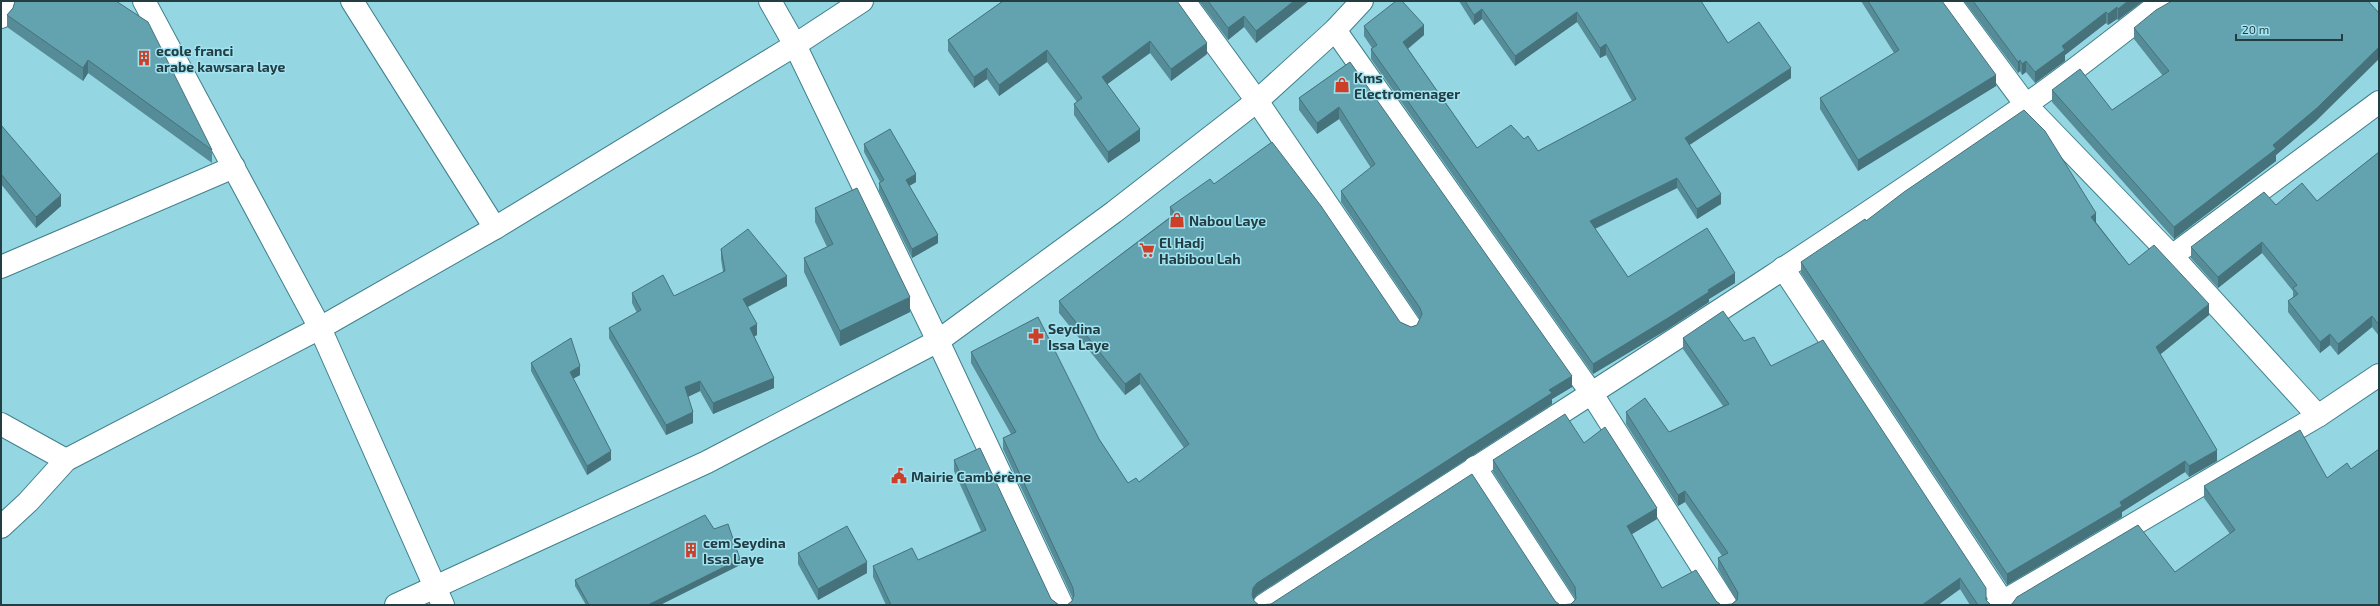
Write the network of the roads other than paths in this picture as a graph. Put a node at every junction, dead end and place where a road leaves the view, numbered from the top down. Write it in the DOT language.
graph roads {
  1 [pos="6,1"];
  2 [pos="144,1"];
  3 [pos="352,1"];
  4 [pos="770,1"];
  5 [pos="862,1"];
  6 [pos="1184,1"];
  7 [pos="1362,1"];
  8 [pos="1949,1"];
  9 [pos="2163,1"];
  10 [pos="1,17"];
  11 [pos="1335,30"];
  12 [pos="795,45"];
  13 [pos="1257,101"];
  14 [pos="2379,102"];
  15 [pos="2026,105"];
  16 [pos="234,167"];
  17 [pos="495,228"];
  18 [pos="2172,256"];
  19 [pos="1,267"];
  20 [pos="1783,268"];
  21 [pos="1410,326"];
  22 [pos="320,328"];
  23 [pos="938,341"];
  24 [pos="2376,382"];
  25 [pos="1592,394"];
  26 [pos="2318,416"];
  27 [pos="1,424"];
  28 [pos="66,460"];
  29 [pos="1475,467"];
  30 [pos="1,527"];
  31 [pos="439,596"];
  32 [pos="2002,604"];
  33 [pos="396,605"];
  34 [pos="1062,605"];
  35 [pos="1264,605"];
  36 [pos="1565,605"];
  37 [pos="1726,605"];
  1 -- 10 [label="street"];
  2 -- 16 [label="street"];
  3 -- 17 [label="street"];
  4 -- 12 [label="street"];
  5 -- 12 [label="street"];
  6 -- 13 [label="street"];
  7 -- 11 [label="street"];
  8 -- 15 [label="street"];
  9 -- 15 [label="street"];
  11 -- 13 [label="street"];
  11 -- 25 [label="street"];
  12 -- 17 [label="street"];
  12 -- 23 [label="street"];
  13 -- 21 [label="street"];
  13 -- 23 [label="street"];
  14 -- 18 [label="street"];
  15 -- 18 [label="street"];
  15 -- 20 [label="street"];
  16 -- 19 [label="street"];
  16 -- 22 [label="street"];
  17 -- 22 [label="street"];
  18 -- 26 [label="street"];
  20 -- 25 [label="street"];
  20 -- 32 [label="street"];
  22 -- 28 [label="street"];
  22 -- 31 [label="street"];
  23 -- 31 [label="street"];
  23 -- 34 [label="street"];
  24 -- 26 [label="street"];
  25 -- 29 [label="street"];
  25 -- 37 [label="street"];
  26 -- 32 [label="street"];
  27 -- 28 [label="street"];
  28 -- 30 [label="street"];
  29 -- 35 [label="street"];
  29 -- 36 [label="street"];
  31 -- 33 [label="street"];
}
